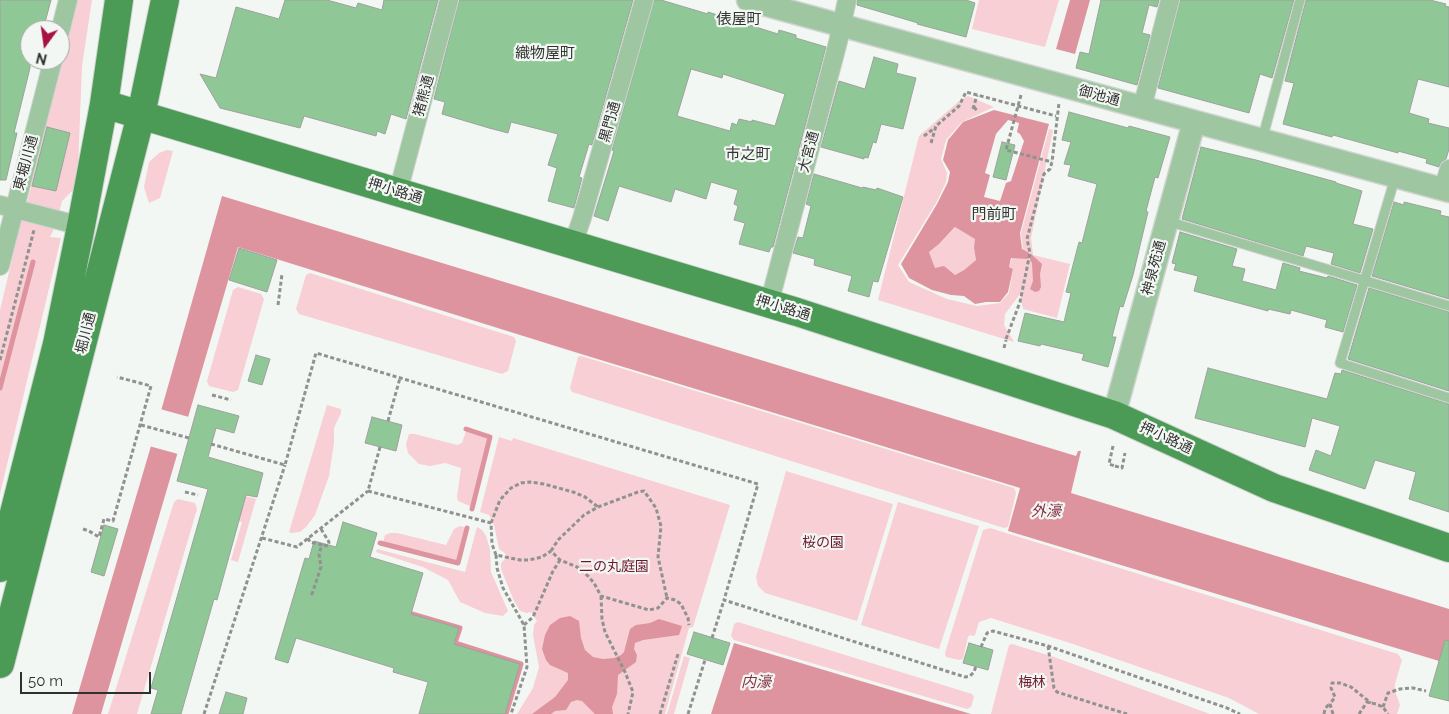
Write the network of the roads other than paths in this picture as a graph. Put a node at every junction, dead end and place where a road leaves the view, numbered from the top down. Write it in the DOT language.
graph roads {
  1 [pos="68,0"];
  2 [pos="119,0"];
  3 [pos="165,0"];
  4 [pos="449,0"];
  5 [pos="644,0"];
  6 [pos="748,0"];
  7 [pos="847,0"];
  8 [pos="1170,0"];
  9 [pos="1300,0"];
  10 [pos="63,20"];
  11 [pos="841,25"];
  12 [pos="50,70"];
  13 [pos="104,104"];
  14 [pos="1142,108"];
  15 [pos="141,115"];
  16 [pos="1194,122"];
  17 [pos="1262,140"];
  18 [pos="1395,177"];
  19 [pos="1447,184"];
  20 [pos="398,192"];
  21 [pos="13,208"];
  22 [pos="1167,221"];
  23 [pos="69,223"];
  24 [pos="573,244"];
  25 [pos="0,266"];
  26 [pos="1366,279"];
  27 [pos="768,304"];
  28 [pos="1449,306"];
  29 [pos="1449,398"];
  30 [pos="1114,415"];
  31 [pos="1449,548"];
  32 [pos="0,568"];
  33 [pos="0,664"];
  1 -- 10 [label="street"];
  2 -- 13 [label="main road, 堀川通"];
  3 -- 15 [label="main road, 堀川通"];
  4 -- 20 [label="street, 猪熊通"];
  5 -- 24 [label="street, 黒門通"];
  6 -- 11 [label="street, 御池通"];
  7 -- 11 [label="street, 大宮通"];
  8 -- 14 [label="street"];
  9 -- 17 [label="lane"];
  11 -- 14 [label="street, 御池通"];
  11 -- 27 [label="street, 大宮通"];
  12 -- 21 [label="street, 東堀川通"];
  13 -- 15 [label="main road, 押小路通"];
  13 -- 23 [label="main road, 堀川通"];
  14 -- 16 [label="street, 御池通"];
  15 -- 20 [label="main road, 押小路通"];
  15 -- 33 [label="main road, 堀川通"];
  16 -- 17 [label="street, 御池通"];
  16 -- 22 [label="street, 神泉苑通"];
  17 -- 18 [label="street, 御池通"];
  18 -- 19 [label="street, 御池通"];
  18 -- 26 [label="lane"];
  20 -- 24 [label="main road, 押小路通"];
  21 -- 23 [label="street"];
  21 -- 25 [label="street, 東堀川通"];
  22 -- 26 [label="lane"];
  22 -- 30 [label="street, 神泉苑通"];
  23 -- 32 [label="main road, 堀川通"];
  24 -- 27 [label="main road, 押小路通"];
  26 -- 28 [label="lane"];
  26 -- 29 [label="lane"];
  27 -- 30 [label="main road, 押小路通"];
  30 -- 31 [label="main road, 押小路通"];
}
